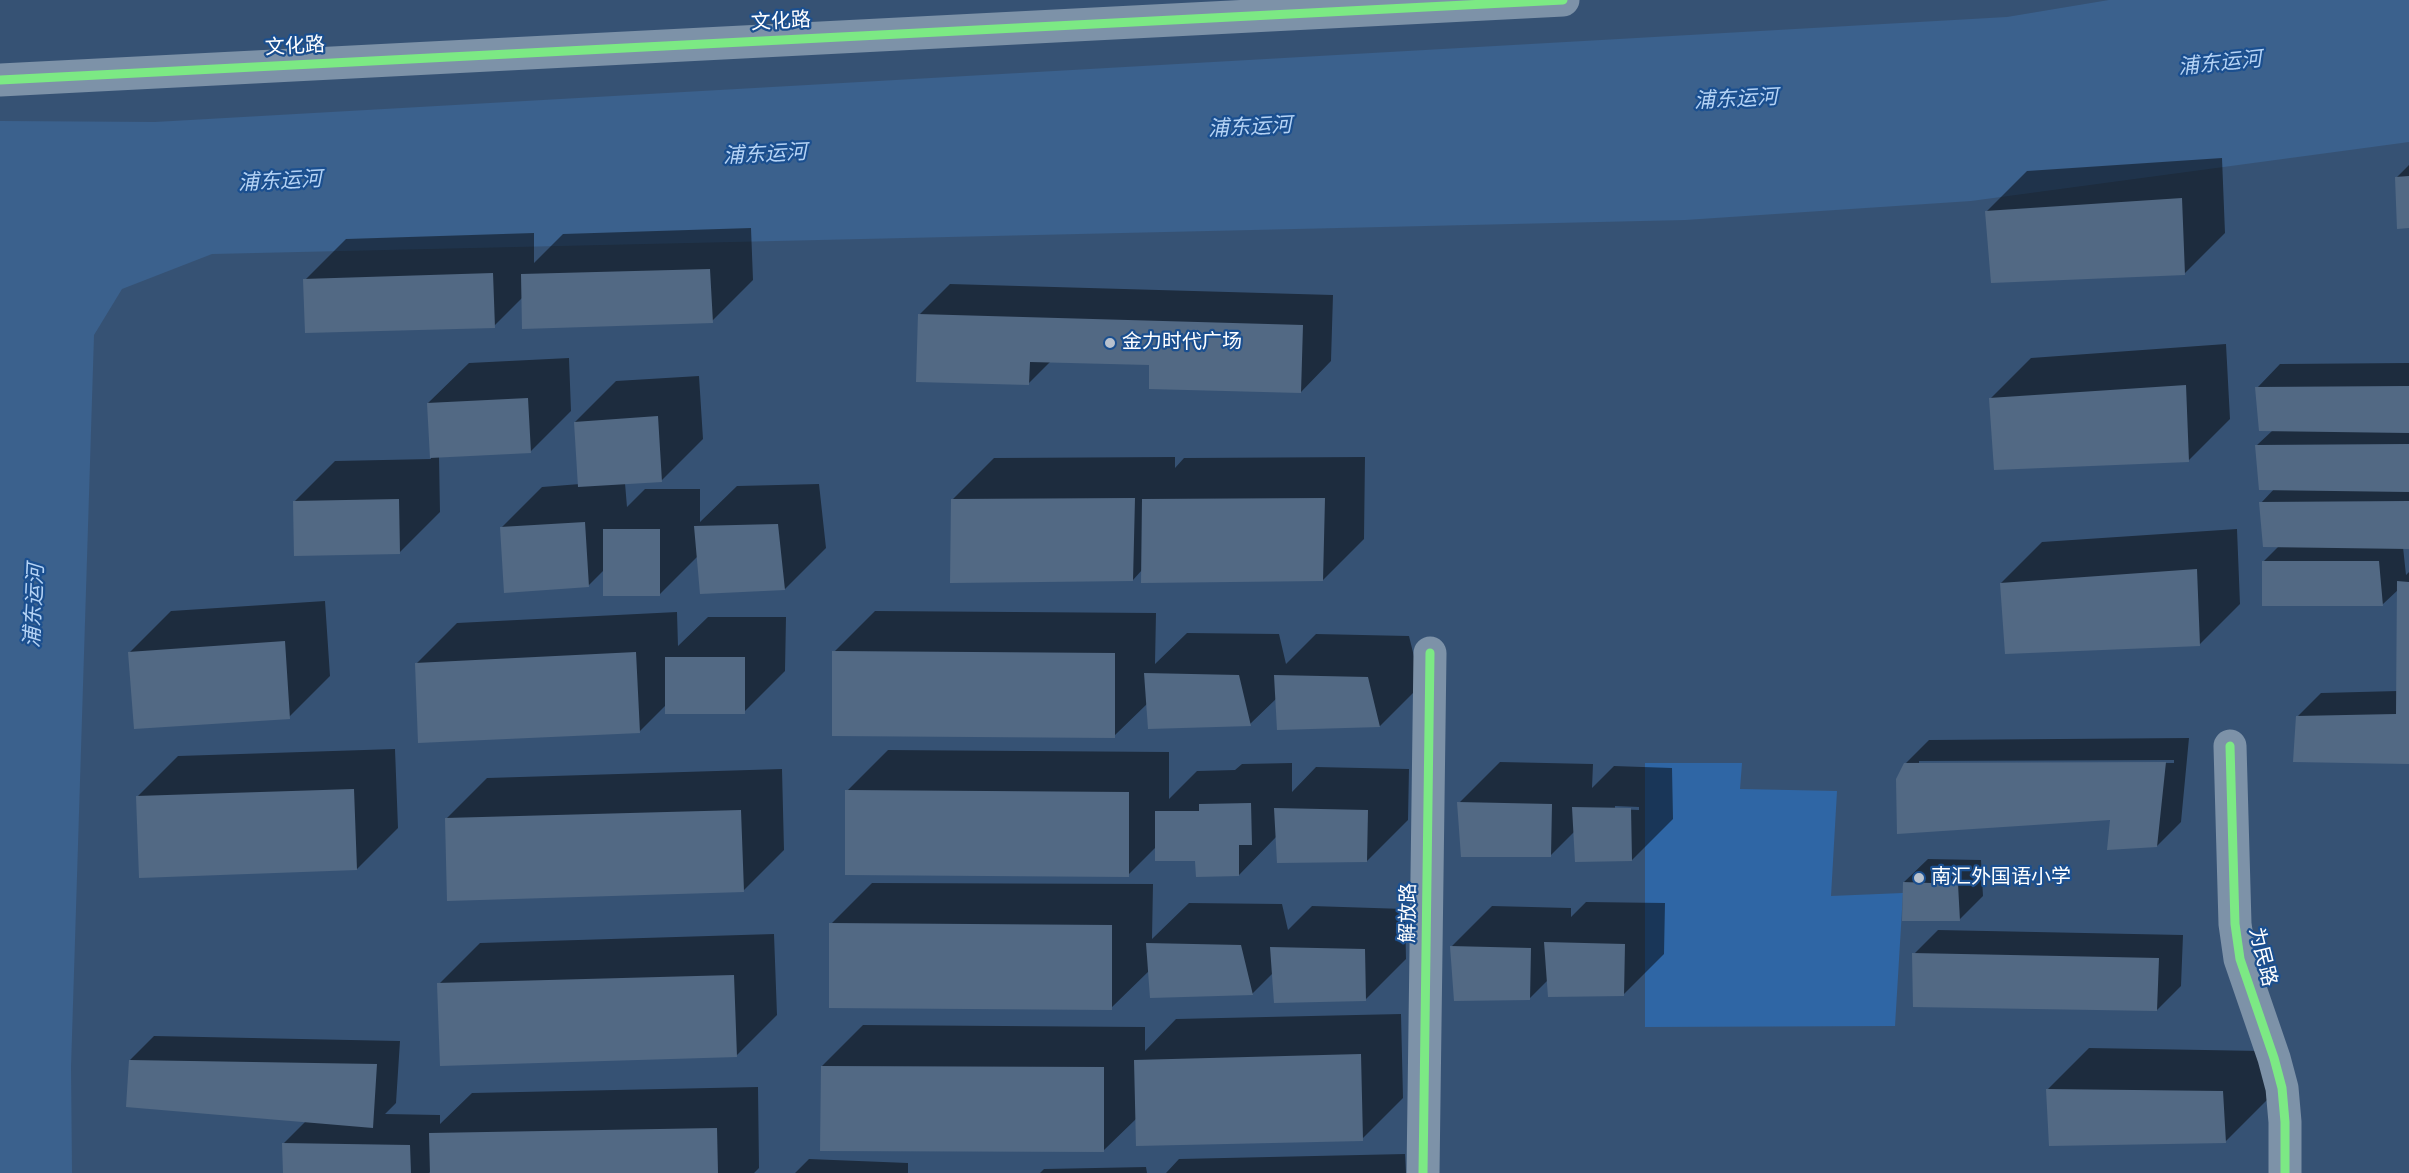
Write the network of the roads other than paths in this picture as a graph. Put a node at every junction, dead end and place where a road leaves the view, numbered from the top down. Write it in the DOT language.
graph roads {
  1 [pos="1563,0"];
  2 [pos="0,80"];
  3 [pos="1430,653"];
  4 [pos="2230,746"];
  5 [pos="1423,1173"];
  6 [pos="2285,1173"];
  1 -- 2 [label="street, 文化路"];
  3 -- 5 [label="street, 解放路"];
  4 -- 6 [label="street, 为民路"];
}
